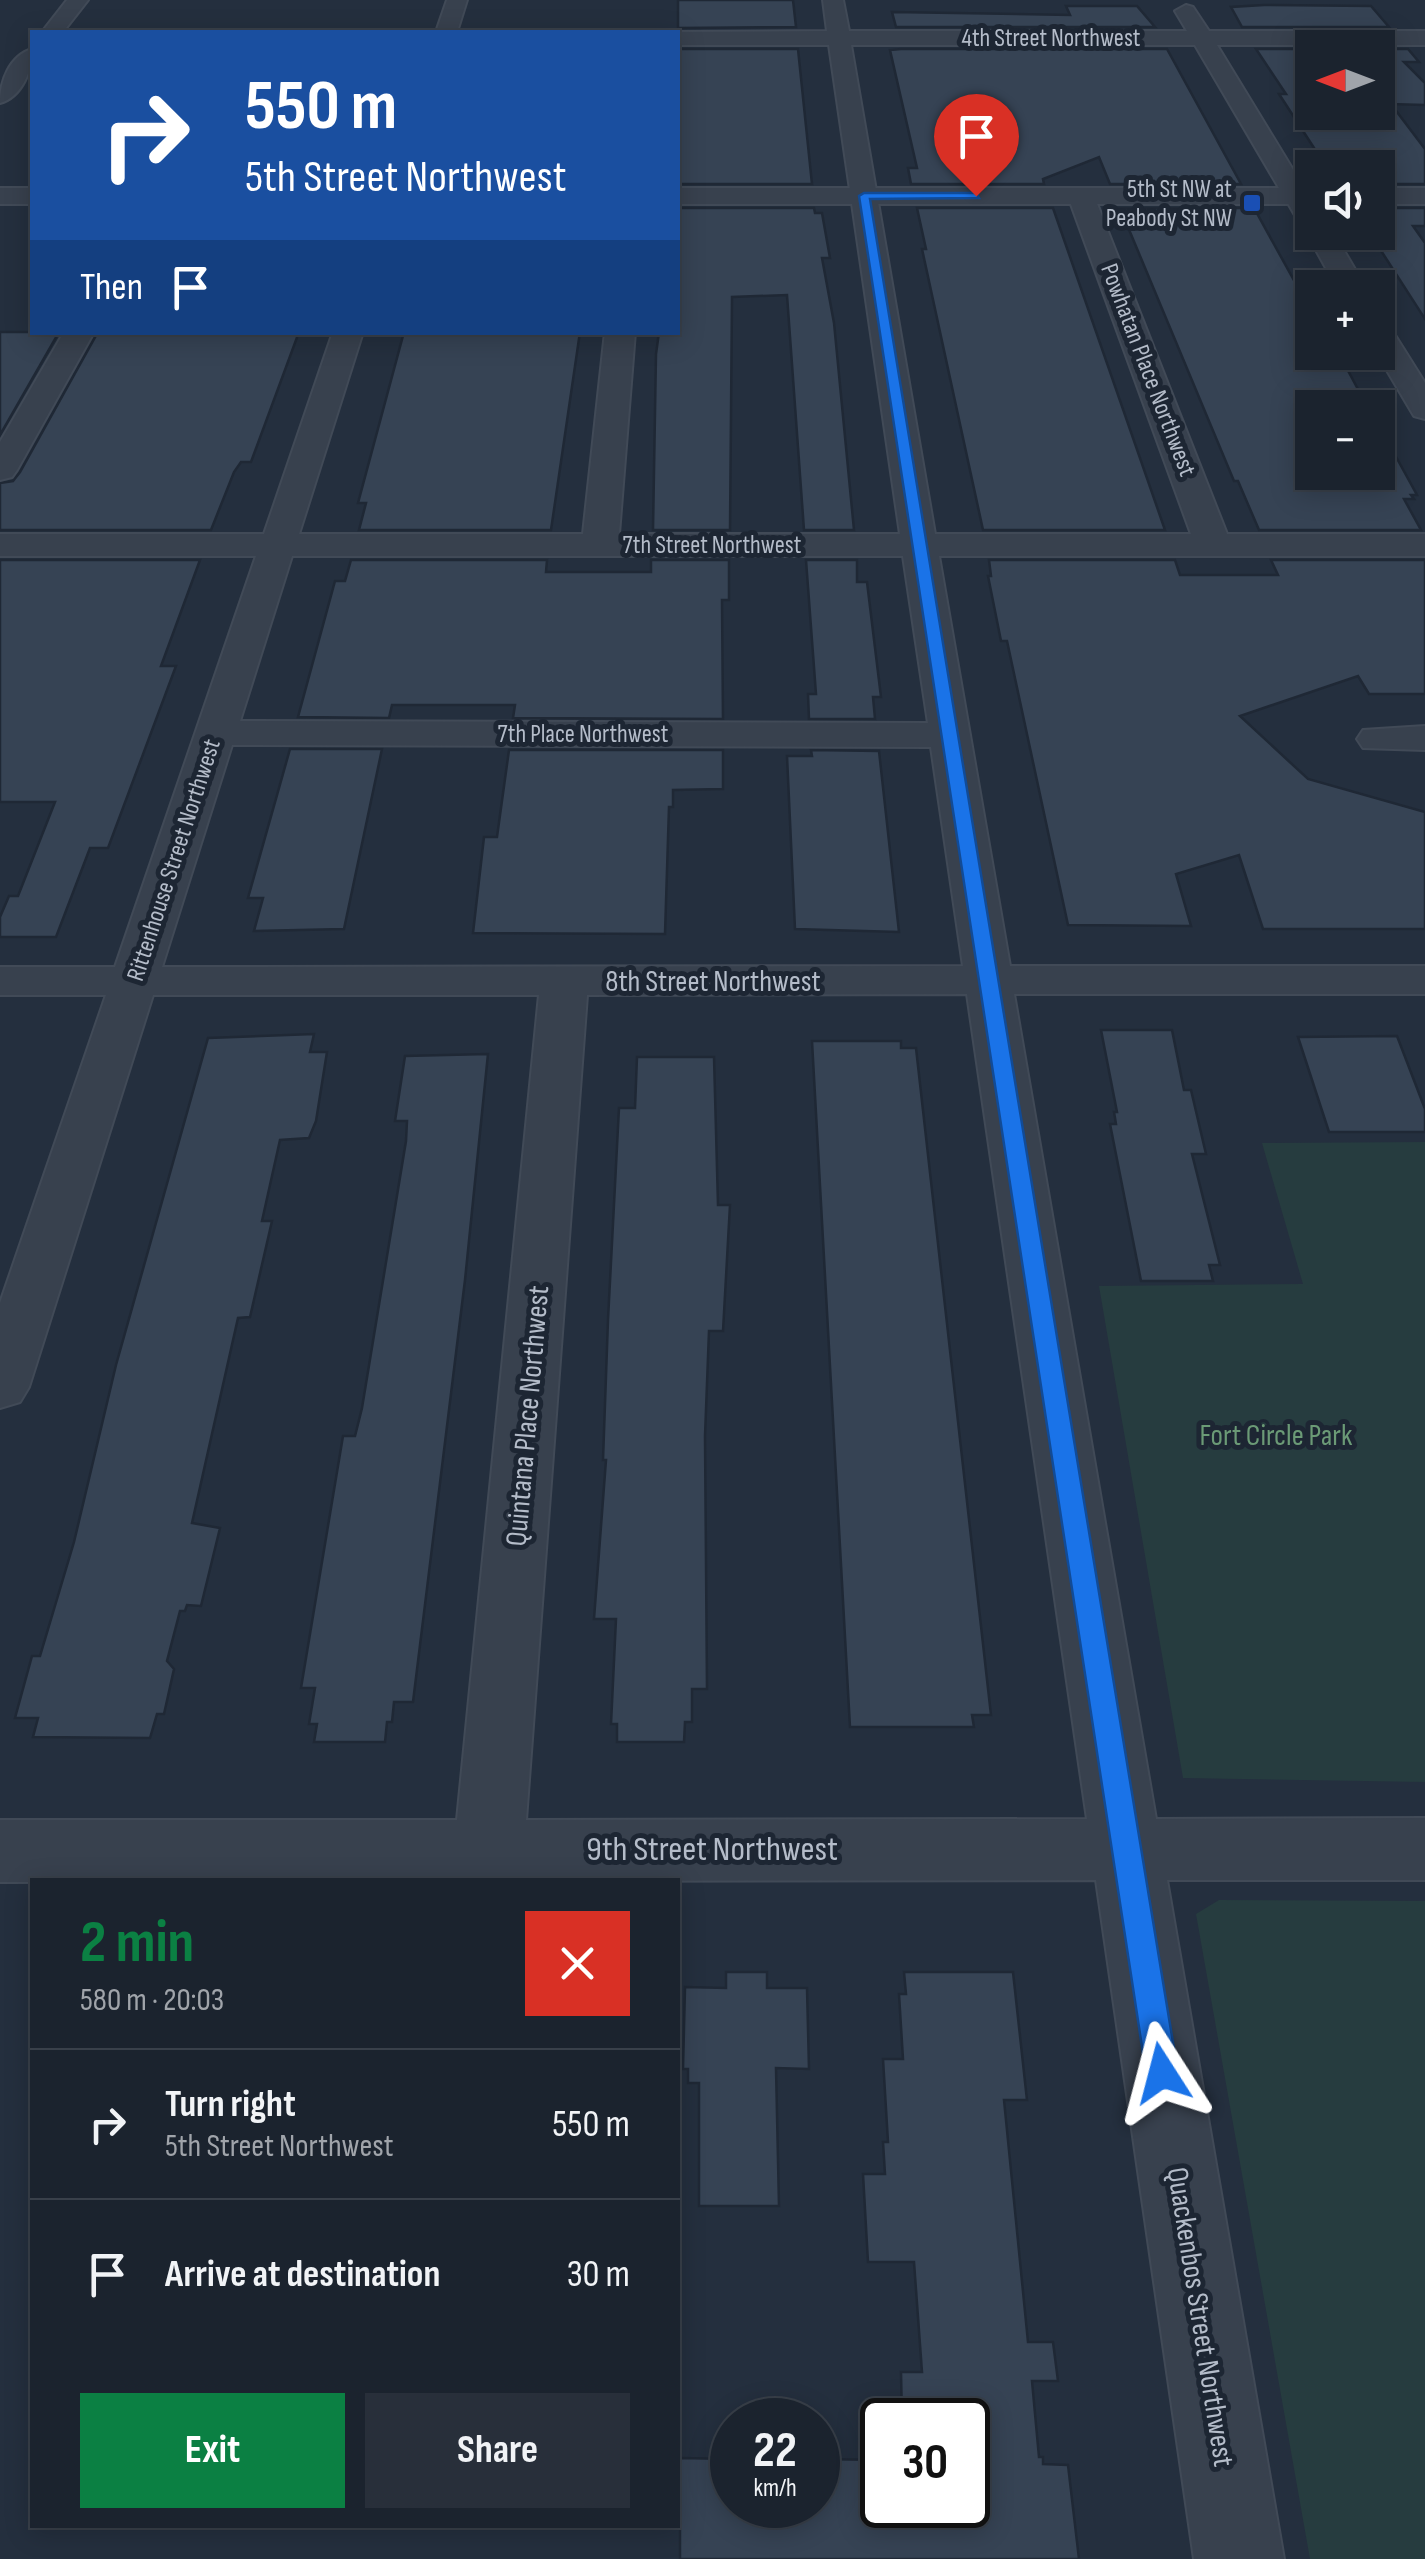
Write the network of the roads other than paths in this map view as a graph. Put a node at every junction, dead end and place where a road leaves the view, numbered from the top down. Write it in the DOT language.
graph roads {
  1 [pos="78,0"];
  2 [pos="457,0"];
  3 [pos="833,0"];
  4 [pos="1179,0"];
  5 [pos="54,30"];
  6 [pos="448,30"];
  7 [pos="680,38"];
  8 [pos="840,38"];
  9 [pos="1202,38"];
  10 [pos="1425,38"];
  11 [pos="30,58"];
  12 [pos="0,96"];
  13 [pos="1295,181"];
  14 [pos="0,196"];
  15 [pos="30,196"];
  16 [pos="680,196"];
  17 [pos="864,196"];
  18 [pos="1082,196"];
  19 [pos="1295,196"];
  20 [pos="1395,196"];
  21 [pos="1425,196"];
  22 [pos="76,335"];
  23 [pos="347,335"];
  24 [pos="620,335"];
  25 [pos="1395,359"];
  26 [pos="1425,409"];
  27 [pos="0,470"];
  28 [pos="0,545"];
  29 [pos="278,545"];
  30 [pos="600,545"];
  31 [pos="1213,545"];
  32 [pos="1425,545"];
  33 [pos="920,546"];
  34 [pos="216,733"];
  35 [pos="950,735"];
  36 [pos="1425,738"];
  37 [pos="1377,739"];
  38 [pos="1425,980"];
  39 [pos="989,981"];
  40 [pos="0,982"];
  41 [pos="134,982"];
  42 [pos="564,982"];
  43 [pos="0,1387"];
  44 [pos="1425,1848"];
  45 [pos="1126,1849"];
  46 [pos="0,1850"];
  47 [pos="489,1850"];
  48 [pos="1239,2559"];
  1 -- 5 [label="street"];
  2 -- 6 [label="street"];
  3 -- 8 [label="street, Quackenbos Street Northwest"];
  4 -- 9 [label="street"];
  7 -- 8 [label="street, 4th Street Northwest"];
  8 -- 9 [label="street, 4th Street Northwest"];
  8 -- 17 [label="street, Quackenbos Street Northwest"];
  9 -- 10 [label="street, 4th Street Northwest"];
  9 -- 13 [label="street"];
  11 -- 12 [label="street"];
  14 -- 15 [label="street"];
  16 -- 17 [label="street"];
  17 -- 18 [label="street"];
  17 -- 33 [label="street, Quackenbos Street Northwest"];
  18 -- 19 [label="street"];
  18 -- 31 [label="street, Powhatan Place Northwest"];
  20 -- 21 [label="street"];
  22 -- 27 [label="street"];
  23 -- 29 [label="street, Rittenhouse Street Northwest"];
  24 -- 30 [label="street"];
  25 -- 26 [label="street"];
  28 -- 29 [label="street, 7th Street Northwest"];
  29 -- 30 [label="street, 7th Street Northwest"];
  29 -- 34 [label="street, Rittenhouse Street Northwest"];
  30 -- 33 [label="street, 7th Street Northwest"];
  31 -- 32 [label="street, 7th Street Northwest"];
  31 -- 33 [label="street, 7th Street Northwest"];
  33 -- 35 [label="street, Quackenbos Street Northwest"];
  34 -- 35 [label="street, 7th Place Northwest"];
  34 -- 41 [label="street, Rittenhouse Street Northwest"];
  35 -- 39 [label="street, Quackenbos Street Northwest"];
  36 -- 37 [label="street"];
  38 -- 39 [label="street, 8th Street Northwest"];
  39 -- 42 [label="street, 8th Street Northwest"];
  39 -- 45 [label="street, Quackenbos Street Northwest"];
  40 -- 41 [label="street, 8th Street Northwest"];
  41 -- 42 [label="street, 8th Street Northwest"];
  41 -- 43 [label="street, Rittenhouse Street Northwest"];
  42 -- 47 [label="street, Quintana Place Northwest"];
  44 -- 45 [label="street, 9th Street Northwest"];
  45 -- 47 [label="street, 9th Street Northwest"];
  45 -- 48 [label="street, Quackenbos Street Northwest"];
  46 -- 47 [label="street, 9th Street Northwest"];
}
